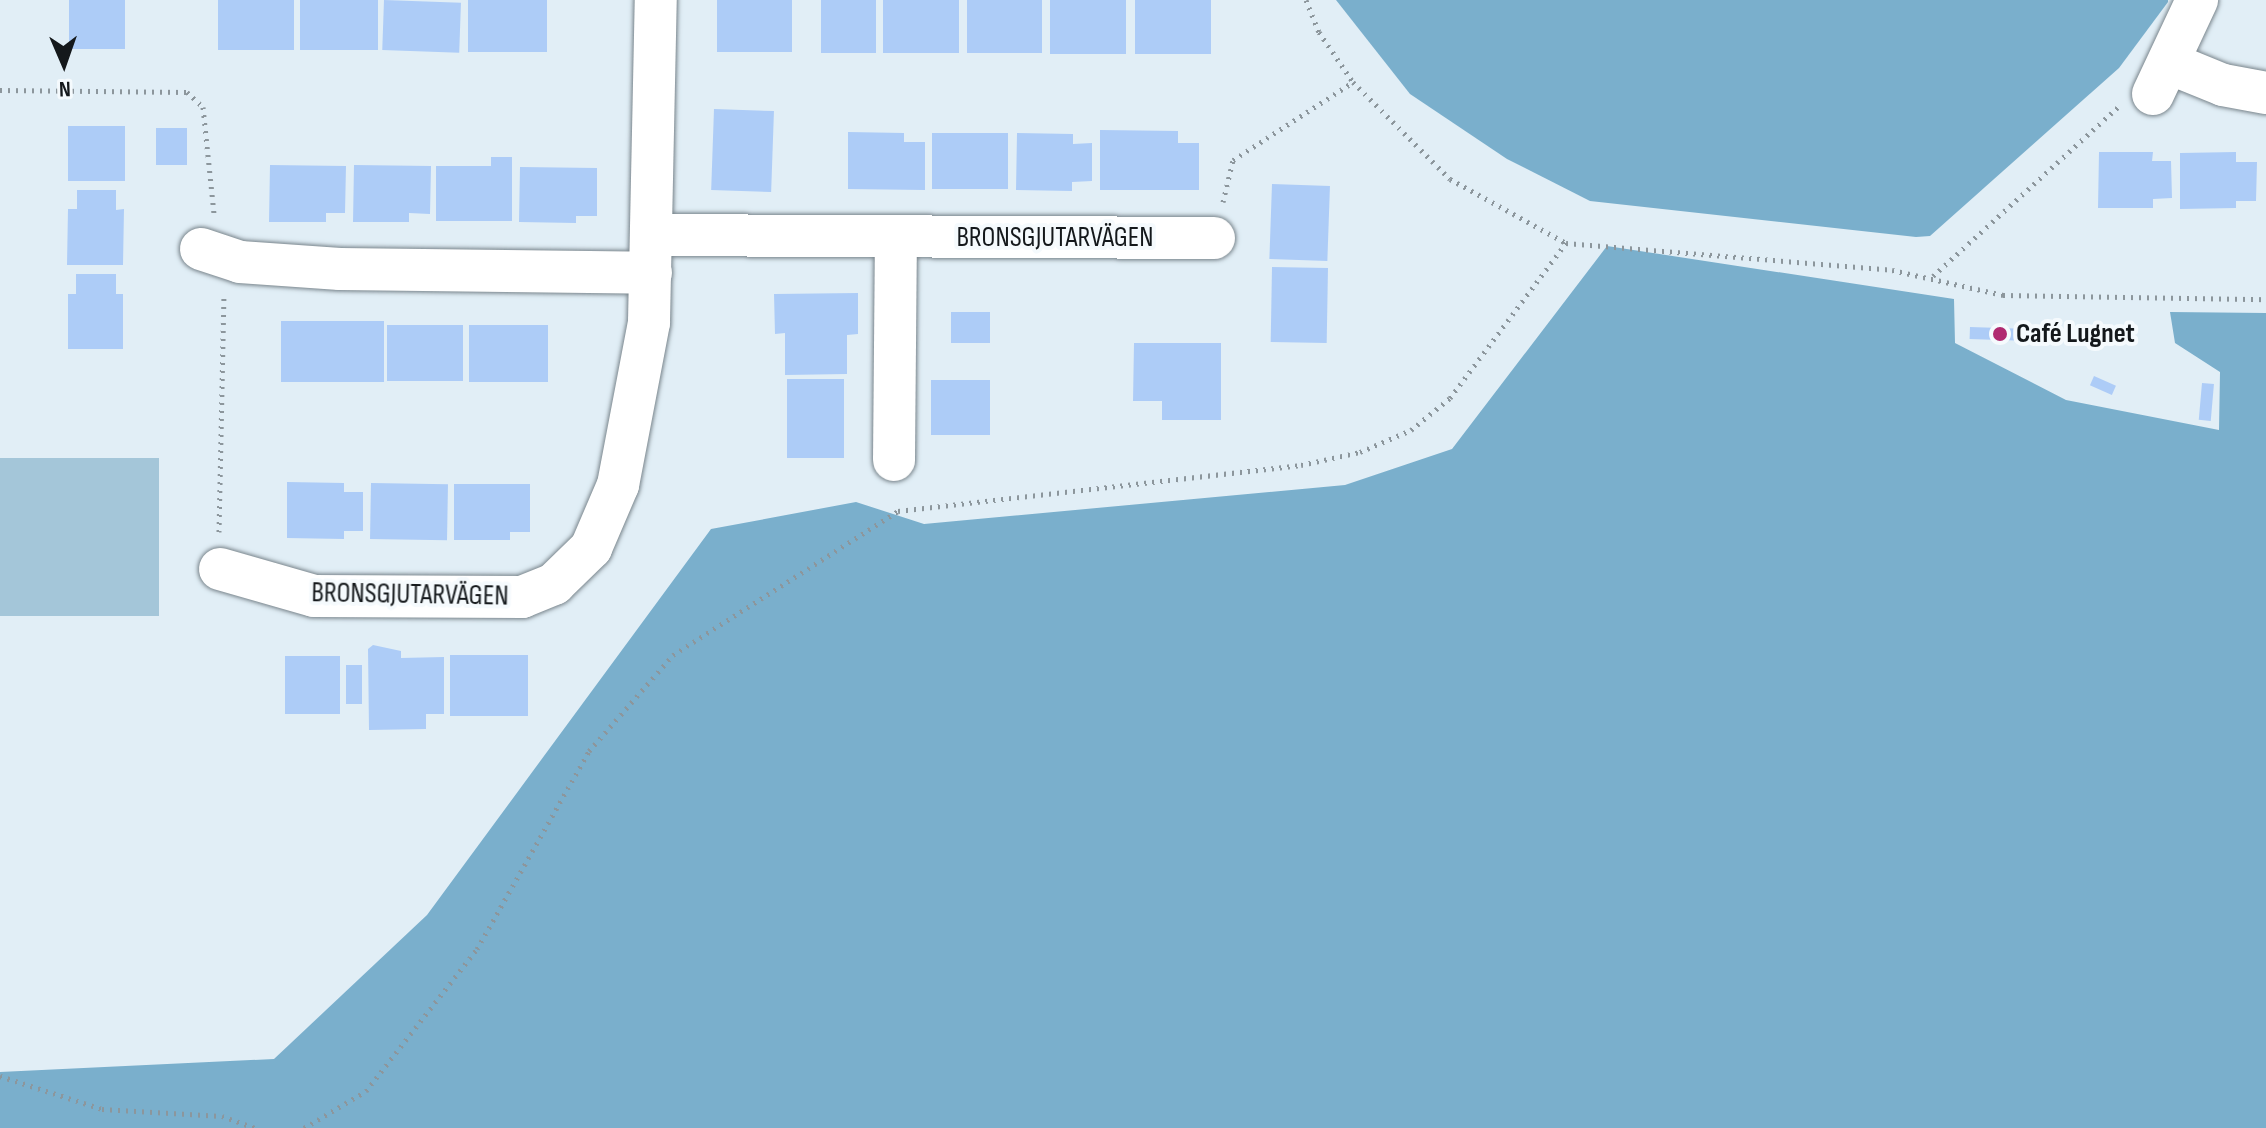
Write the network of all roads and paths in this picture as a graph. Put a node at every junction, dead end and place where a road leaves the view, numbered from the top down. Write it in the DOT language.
graph roads {
  1 [pos="656,0"];
  2 [pos="1306,0"];
  3 [pos="2197,0"];
  4 [pos="2161,78"];
  5 [pos="1353,82"];
  6 [pos="0,90"];
  7 [pos="2266,93"];
  8 [pos="896,238"];
  9 [pos="1214,238"];
  10 [pos="1566,243"];
  11 [pos="209,252"];
  12 [pos="652,254"];
  13 [pos="1932,277"];
  14 [pos="2266,299"];
  15 [pos="894,460"];
  16 [pos="220,569"];
  17 [pos="0,1076"];
  18 [pos="255,1128"];
  19 [pos="304,1128"];
  1 -- 12 [label="street, BRONSGJUTARVÄGEN"];
  2 -- 5 [label="path"];
  3 -- 4 [label="street"];
  4 -- 7 [label="street"];
  4 -- 13 [label="path"];
  5 -- 9 [label="path"];
  5 -- 10 [label="path"];
  6 -- 11 [label="path"];
  8 -- 9 [label="street, BRONSGJUTARVÄGEN"];
  8 -- 12 [label="street, BRONSGJUTARVÄGEN"];
  8 -- 15 [label="street"];
  10 -- 13 [label="path"];
  10 -- 19 [label="path"];
  11 -- 12 [label="street, BRONSGJUTARVÄGEN"];
  11 -- 16 [label="path"];
  12 -- 16 [label="street, BRONSGJUTARVÄGEN"];
  13 -- 14 [label="path"];
  17 -- 18 [label="path"];
}
